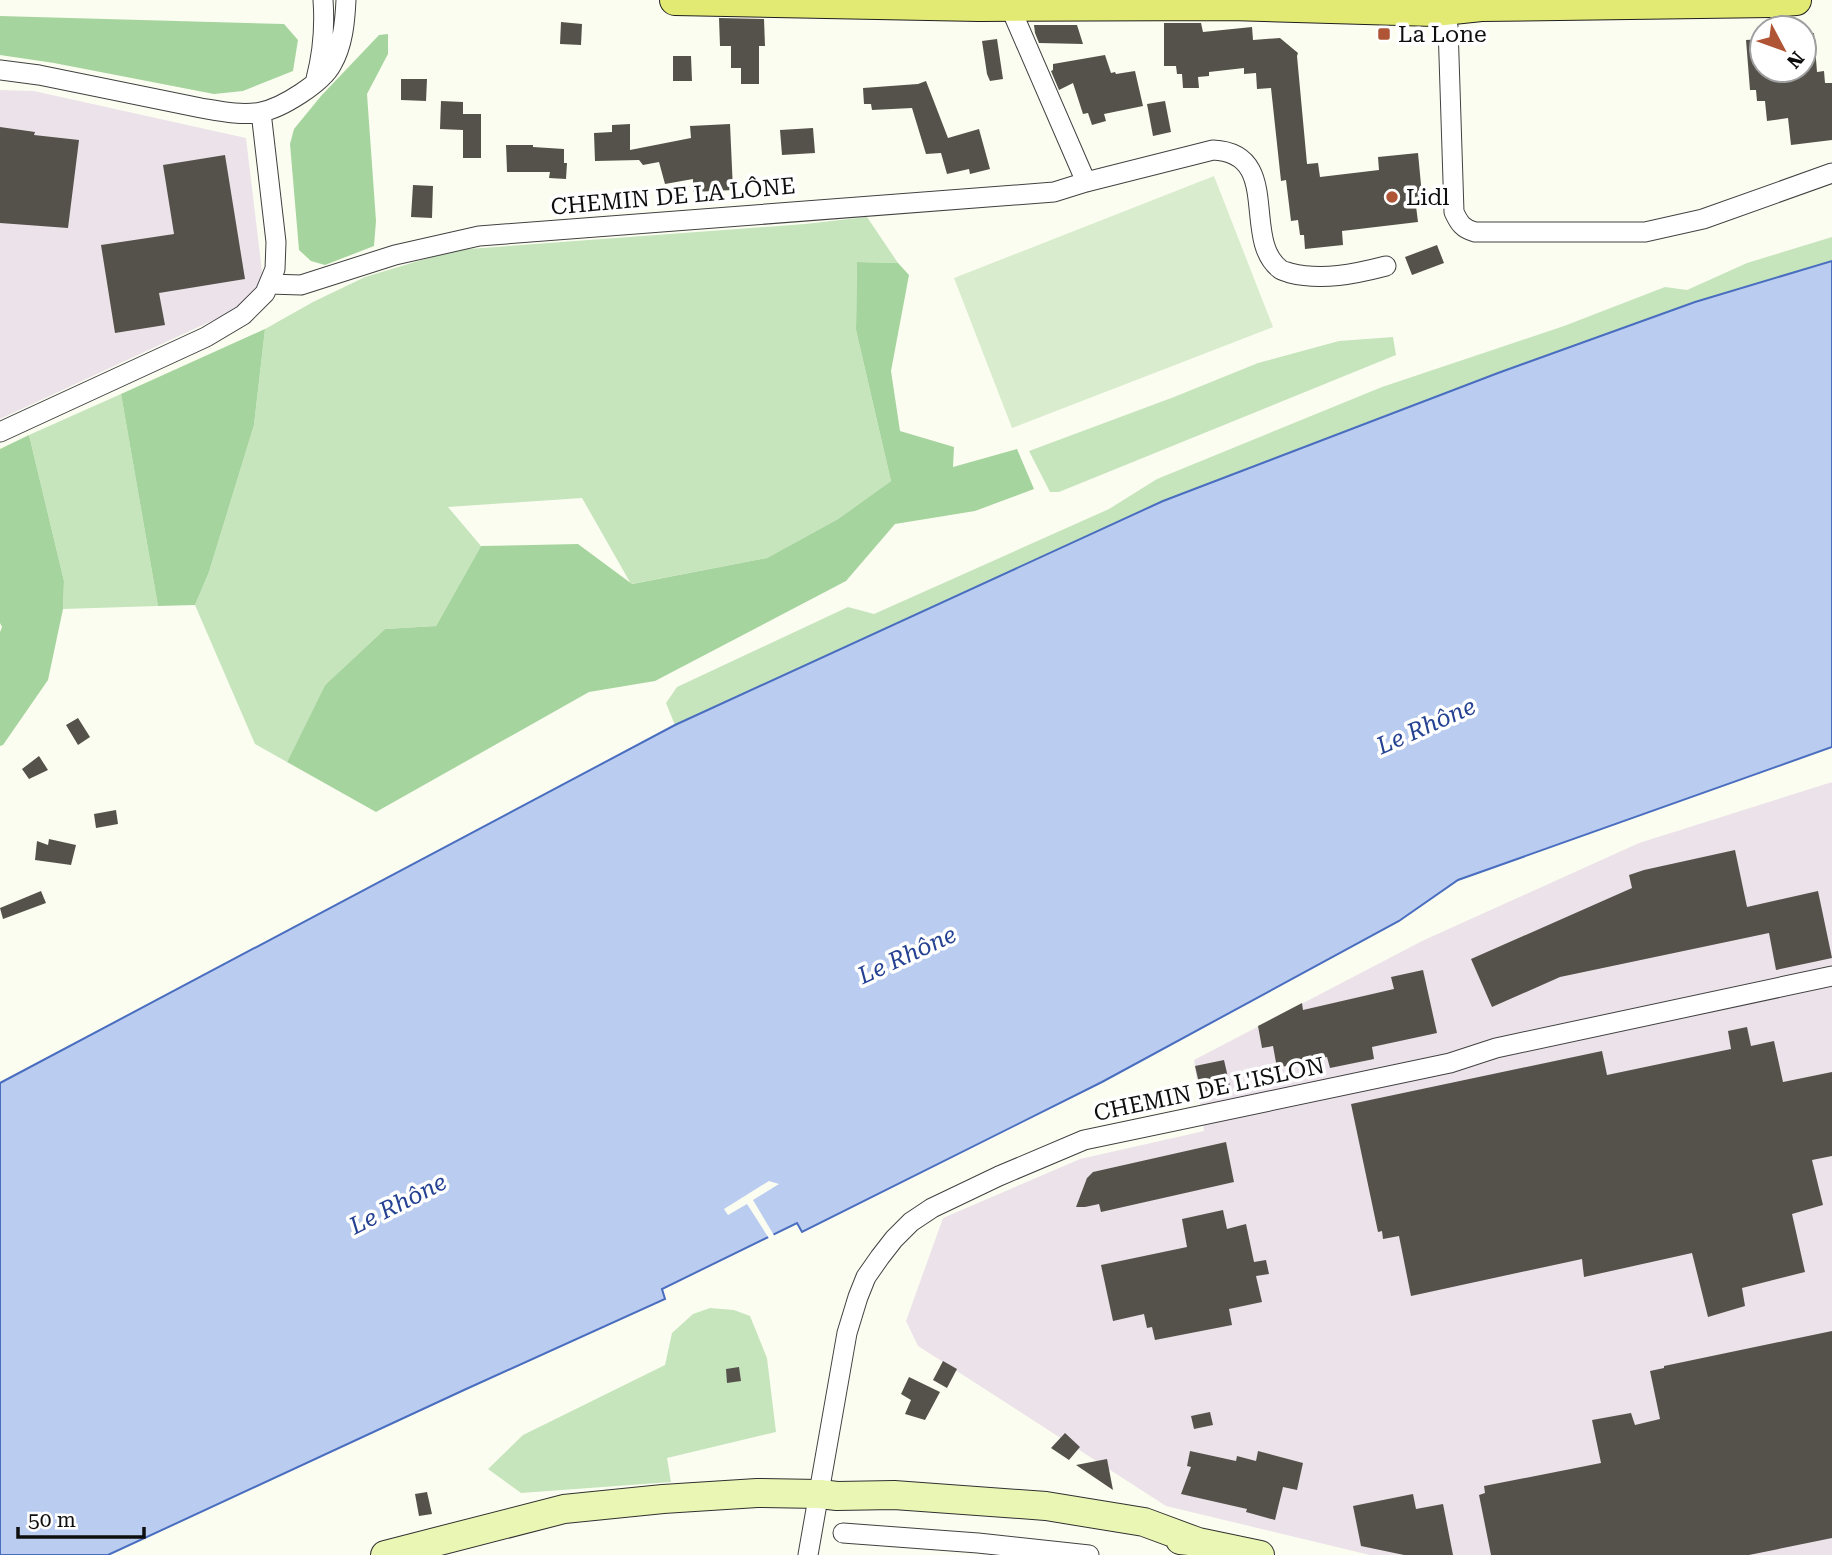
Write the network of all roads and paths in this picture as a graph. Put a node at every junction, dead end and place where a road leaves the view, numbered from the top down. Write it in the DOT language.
graph roads {
  1 [pos="323,0"];
  2 [pos="346,0"];
  3 [pos="675,0"];
  4 [pos="1796,0"];
  5 [pos="1009,2"];
  6 [pos="1433,6"];
  7 [pos="0,71"];
  8 [pos="315,83"];
  9 [pos="261,112"];
  10 [pos="1832,173"];
  11 [pos="1086,182"];
  12 [pos="1386,266"];
  13 [pos="269,284"];
  14 [pos="0,432"];
  15 [pos="1832,976"];
  16 [pos="818,1501"];
  17 [pos="843,1534"];
  18 [pos="976,1549"];
  19 [pos="385,1555"];
  20 [pos="808,1555"];
  21 [pos="1089,1555"];
  22 [pos="1260,1555"];
  1 -- 8 [label="street"];
  2 -- 8 [label="street"];
  3 -- 5 [label="main road"];
  4 -- 6 [label="main road"];
  5 -- 6 [label="main road"];
  5 -- 11 [label="street"];
  6 -- 10 [label="street"];
  7 -- 9 [label="street"];
  8 -- 9 [label="street"];
  9 -- 13 [label="street"];
  11 -- 12 [label="street, CHEMIN DE LA LÔNE"];
  11 -- 13 [label="street, CHEMIN DE LA LÔNE"];
  13 -- 14 [label="street"];
  15 -- 16 [label="street, CHEMIN DE L'ISLON"];
  16 -- 19 [label="main road"];
  16 -- 20 [label="street, CHEMIN DE L'ISLON"];
  16 -- 22 [label="main road"];
  17 -- 18 [label="street"];
  18 -- 21 [label="street"];
}
